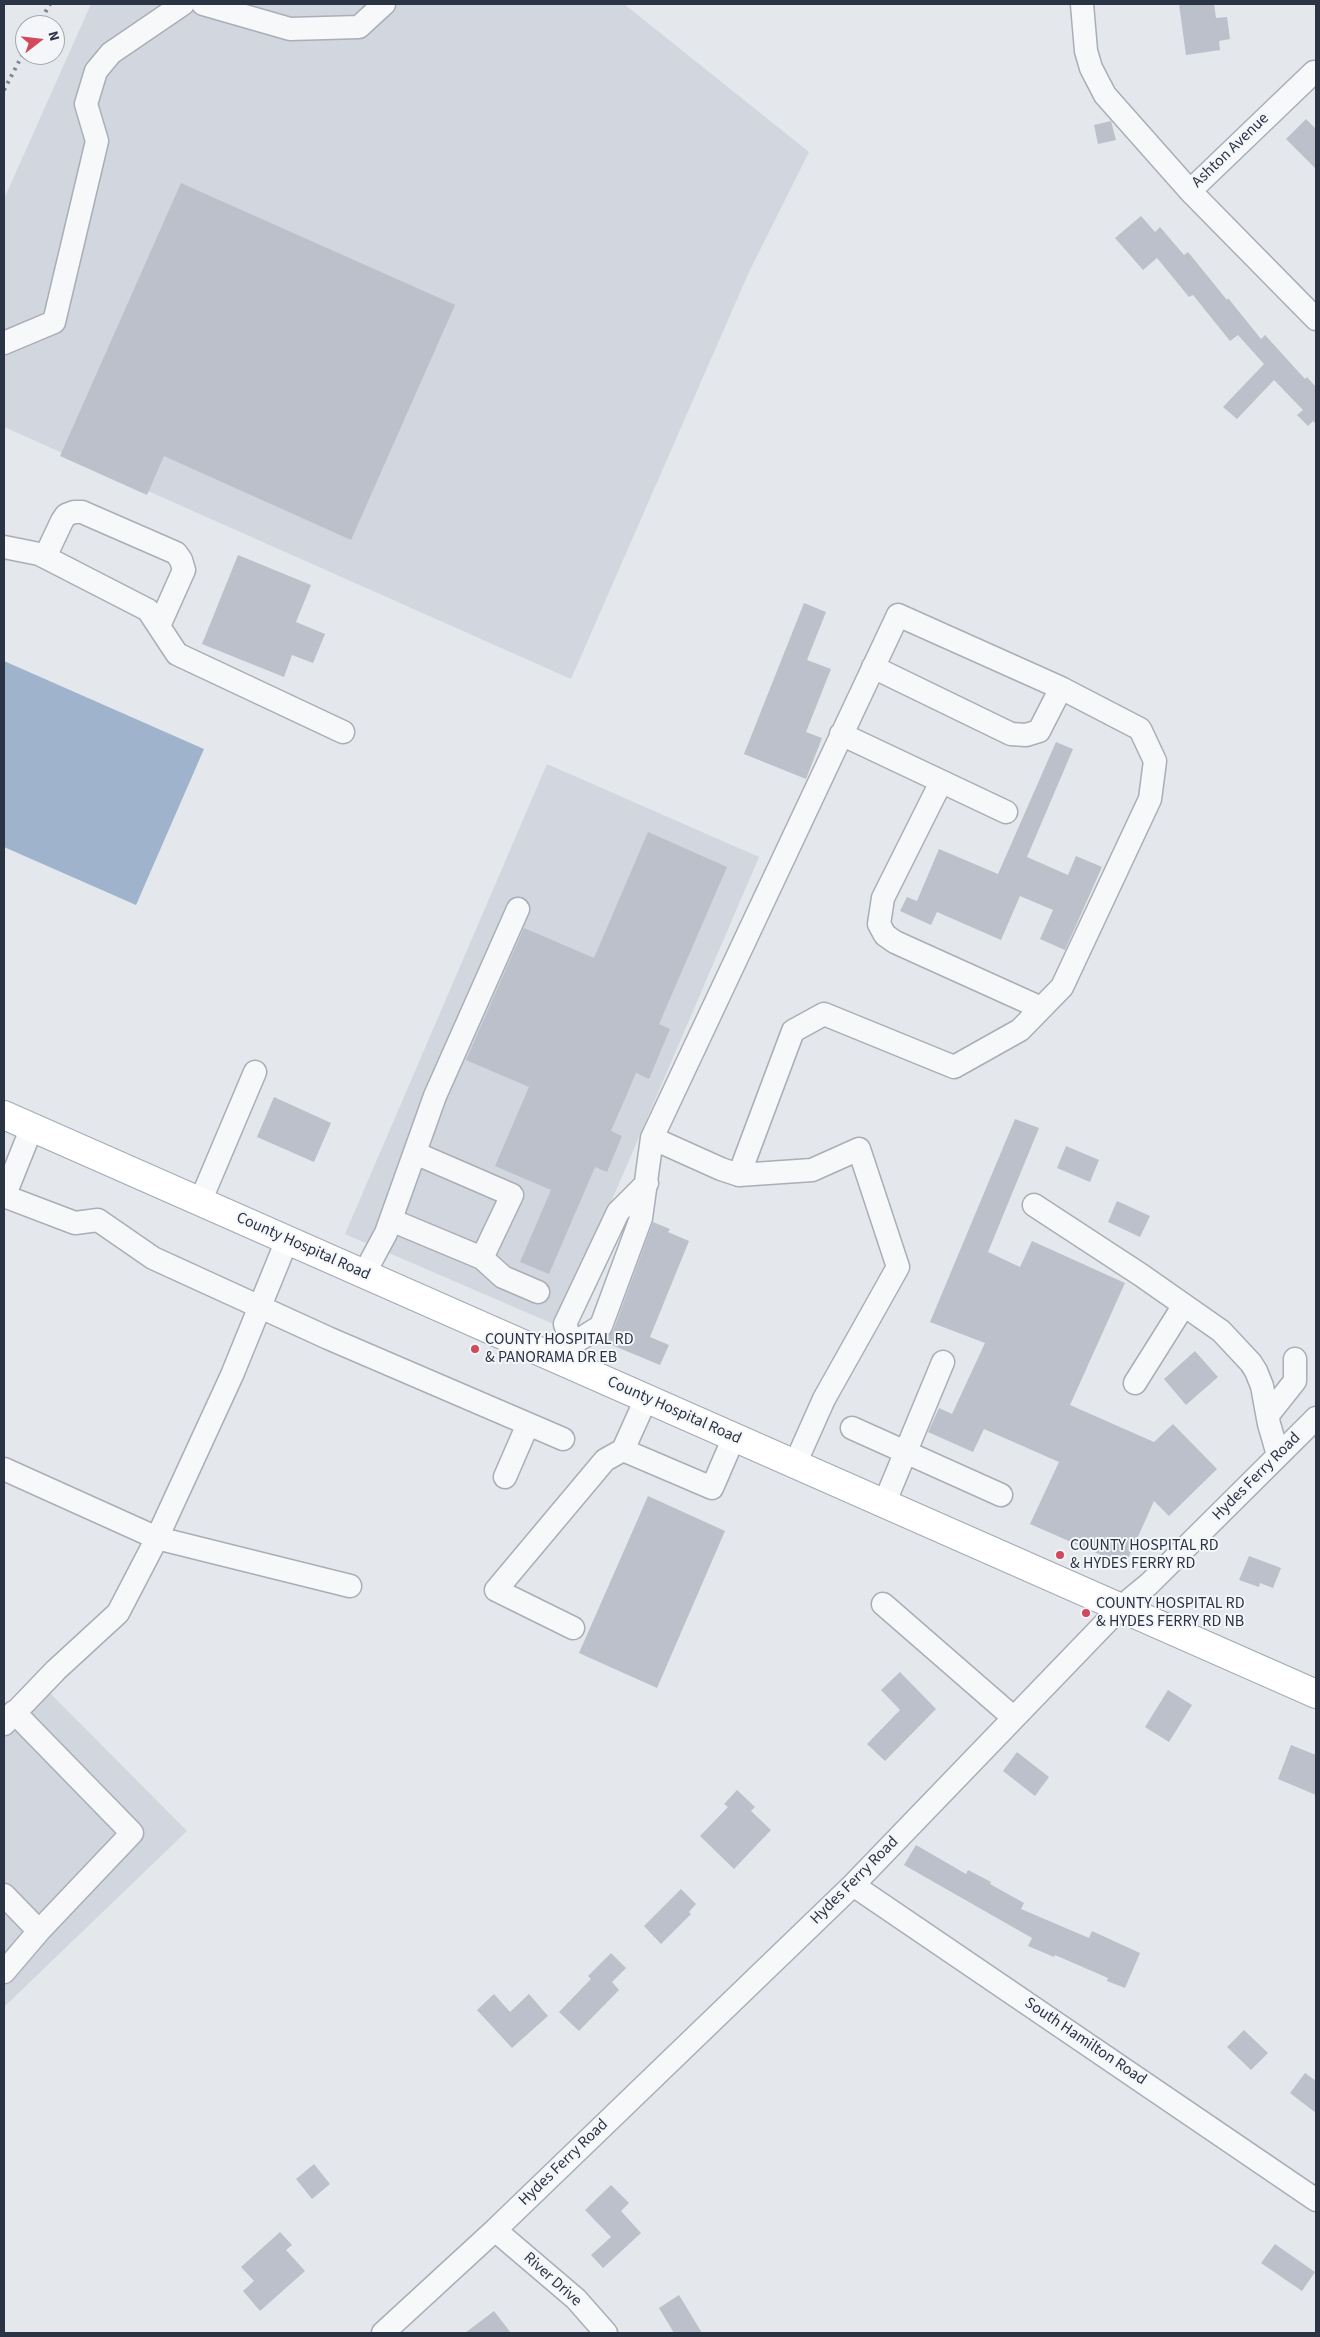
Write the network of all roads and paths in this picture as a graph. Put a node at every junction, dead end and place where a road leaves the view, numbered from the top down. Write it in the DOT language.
graph roads {
  1 [pos="183,4"];
  2 [pos="203,4"];
  3 [pos="384,4"];
  4 [pos="1082,4"];
  5 [pos="1316,74"];
  6 [pos="1190,191"];
  7 [pos="1316,319"];
  8 [pos="4,342"];
  9 [pos="4,547"];
  10 [pos="45,557"];
  11 [pos="159,626"];
  12 [pos="873,667"];
  13 [pos="1061,688"];
  14 [pos="343,732"];
  15 [pos="841,734"];
  16 [pos="942,782"];
  17 [pos="1006,812"];
  18 [pos="518,910"];
  19 [pos="1041,1008"];
  20 [pos="255,1072"];
  21 [pos="4,1115"];
  22 [pos="32,1127"];
  23 [pos="652,1138"];
  24 [pos="415,1153"];
  25 [pos="739,1175"];
  26 [pos="647,1183"];
  27 [pos="4,1196"];
  28 [pos="200,1202"];
  29 [pos="1034,1205"];
  30 [pos="391,1220"];
  31 [pos="287,1240"];
  32 [pos="482,1258"];
  33 [pos="364,1274"];
  34 [pos="538,1292"];
  35 [pos="1184,1305"];
  36 [pos="260,1306"];
  37 [pos="564,1352"];
  38 [pos="1294,1359"];
  39 [pos="943,1362"];
  40 [pos="1135,1383"];
  41 [pos="646,1399"];
  42 [pos="1268,1415"];
  43 [pos="1316,1418"];
  44 [pos="528,1424"];
  45 [pos="852,1428"];
  46 [pos="734,1438"];
  47 [pos="563,1439"];
  48 [pos="623,1450"];
  49 [pos="906,1452"];
  50 [pos="1278,1455"];
  51 [pos="796,1464"];
  52 [pos="4,1469"];
  53 [pos="505,1477"];
  54 [pos="1001,1496"];
  55 [pos="884,1504"];
  56 [pos="157,1538"];
  57 [pos="350,1586"];
  58 [pos="883,1604"];
  59 [pos="1120,1608"];
  60 [pos="573,1628"];
  61 [pos="1316,1694"];
  62 [pos="9,1718"];
  63 [pos="1014,1718"];
  64 [pos="853,1885"];
  65 [pos="4,1895"];
  66 [pos="39,1931"];
  67 [pos="4,1972"];
  68 [pos="1316,2200"];
  69 [pos="495,2230"];
  70 [pos="382,2333"];
  71 [pos="606,2333"];
  1 -- 8 [label="street"];
  2 -- 3 [label="street"];
  4 -- 6 [label="street"];
  5 -- 6 [label="street, Ashton Avenue"];
  6 -- 7 [label="street, Ashton Avenue"];
  9 -- 10 [label="street"];
  10 -- 11 [label="street"];
  10 -- 11 [label="street"];
  11 -- 14 [label="street"];
  12 -- 13 [label="street"];
  12 -- 13 [label="street"];
  12 -- 15 [label="street"];
  13 -- 19 [label="street"];
  15 -- 16 [label="street"];
  15 -- 23 [label="street"];
  16 -- 17 [label="street"];
  16 -- 19 [label="street"];
  18 -- 24 [label="street"];
  19 -- 25 [label="street"];
  20 -- 28 [label="street"];
  21 -- 22 [label="main road, County Hospital Road"];
  22 -- 27 [label="street"];
  22 -- 28 [label="main road, County Hospital Road"];
  23 -- 25 [label="street"];
  23 -- 26 [label="street"];
  24 -- 30 [label="street"];
  24 -- 32 [label="street"];
  25 -- 51 [label="street"];
  26 -- 37 [label="street"];
  26 -- 37 [label="street"];
  27 -- 36 [label="street"];
  28 -- 31 [label="main road, County Hospital Road"];
  29 -- 35 [label="street"];
  30 -- 32 [label="street"];
  30 -- 33 [label="street"];
  31 -- 33 [label="main road, County Hospital Road"];
  31 -- 36 [label="street"];
  32 -- 34 [label="street"];
  33 -- 37 [label="main road, County Hospital Road"];
  35 -- 40 [label="street"];
  35 -- 42 [label="street"];
  36 -- 44 [label="street"];
  36 -- 56 [label="street"];
  37 -- 41 [label="main road, County Hospital Road"];
  38 -- 42 [label="street"];
  39 -- 49 [label="street"];
  41 -- 46 [label="main road, County Hospital Road"];
  41 -- 48 [label="street"];
  42 -- 50 [label="street"];
  43 -- 50 [label="street, Hydes Ferry Road"];
  44 -- 47 [label="street"];
  44 -- 53 [label="street"];
  45 -- 49 [label="street"];
  46 -- 48 [label="street"];
  46 -- 51 [label="main road, County Hospital Road"];
  48 -- 60 [label="street"];
  49 -- 54 [label="street"];
  49 -- 55 [label="street"];
  50 -- 59 [label="street, Hydes Ferry Road"];
  51 -- 55 [label="main road, County Hospital Road"];
  52 -- 56 [label="street"];
  55 -- 59 [label="main road, County Hospital Road"];
  56 -- 57 [label="street"];
  56 -- 62 [label="street"];
  58 -- 63 [label="street"];
  59 -- 61 [label="main road, County Hospital Road"];
  59 -- 63 [label="street, Hydes Ferry Road"];
  62 -- 66 [label="street"];
  63 -- 64 [label="street, Hydes Ferry Road"];
  64 -- 68 [label="street, South Hamilton Road"];
  64 -- 69 [label="street, Hydes Ferry Road"];
  65 -- 66 [label="street"];
  66 -- 67 [label="street"];
  69 -- 70 [label="street, Hydes Ferry Road"];
  69 -- 71 [label="street, River Drive"];
}
